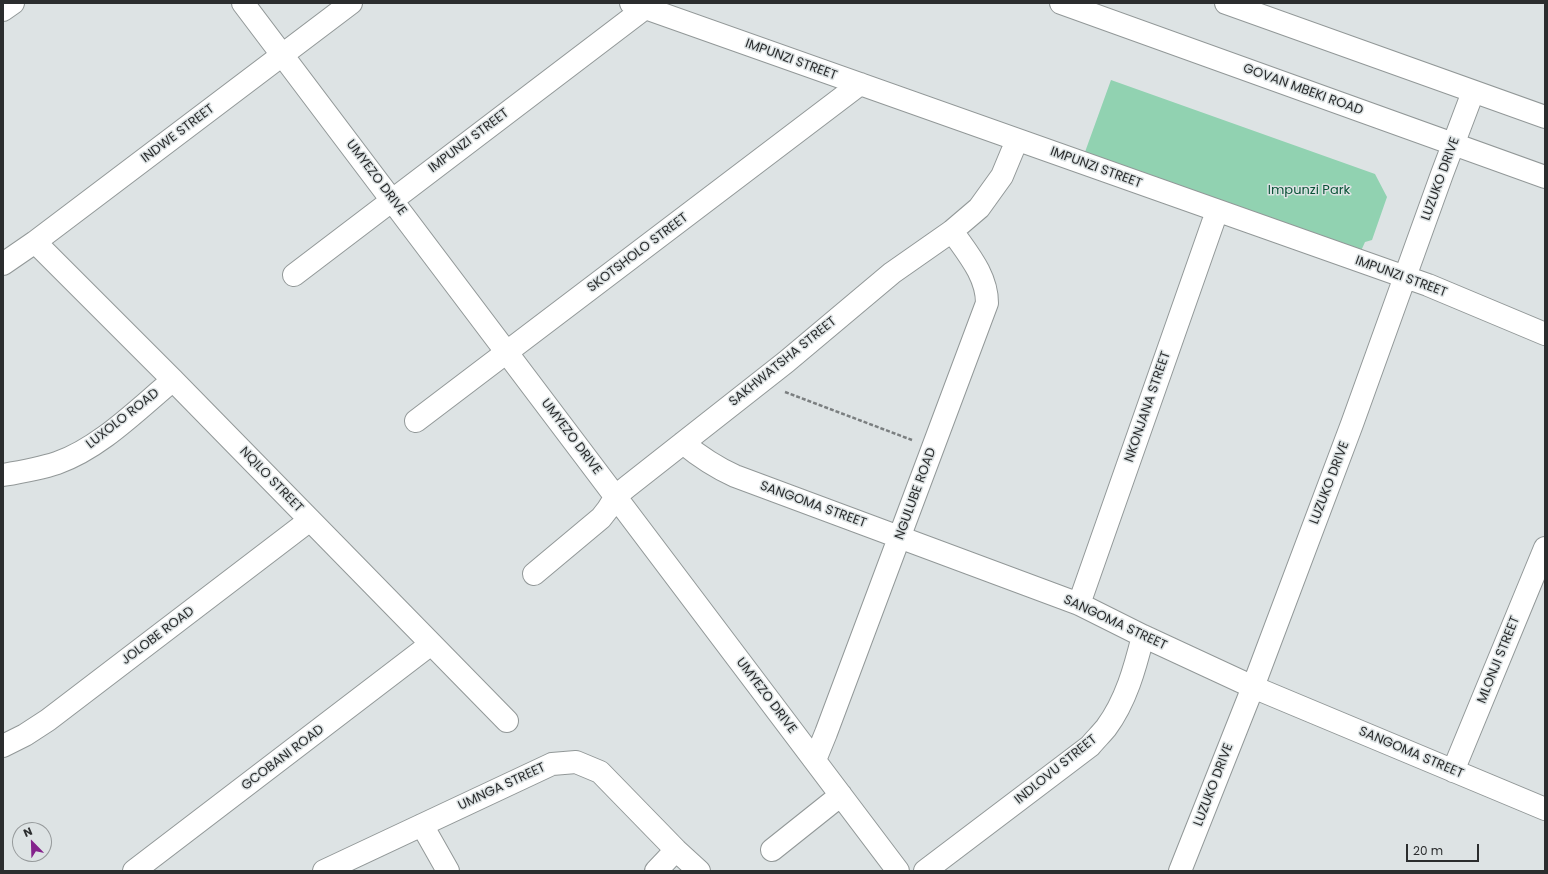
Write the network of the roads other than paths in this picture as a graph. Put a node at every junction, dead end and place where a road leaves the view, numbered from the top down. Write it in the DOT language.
graph roads {
  1 [pos="13,3"];
  2 [pos="243,3"];
  3 [pos="351,3"];
  4 [pos="1061,3"];
  5 [pos="1226,3"];
  6 [pos="638,5"];
  7 [pos="3,10"];
  8 [pos="283,55"];
  9 [pos="860,84"];
  10 [pos="1473,92"];
  11 [pos="1545,117"];
  12 [pos="1017,140"];
  13 [pos="1454,145"];
  14 [pos="1545,177"];
  15 [pos="392,200"];
  16 [pos="1218,211"];
  17 [pos="952,232"];
  18 [pos="35,242"];
  19 [pos="3,264"];
  20 [pos="294,274"];
  21 [pos="1405,277"];
  22 [pos="1545,334"];
  23 [pos="507,352"];
  24 [pos="173,380"];
  25 [pos="416,421"];
  26 [pos="683,443"];
  27 [pos="3,475"];
  28 [pos="616,496"];
  29 [pos="310,520"];
  30 [pos="900,538"];
  31 [pos="1545,548"];
  32 [pos="534,574"];
  33 [pos="1079,604"];
  34 [pos="1143,636"];
  35 [pos="431,644"];
  36 [pos="1253,687"];
  37 [pos="506,721"];
  38 [pos="3,746"];
  39 [pos="815,760"];
  40 [pos="1453,771"];
  41 [pos="841,795"];
  42 [pos="1545,809"];
  43 [pos="422,825"];
  44 [pos="676,850"];
  45 [pos="772,850"];
  46 [pos="134,871"];
  47 [pos="324,871"];
  48 [pos="448,871"];
  49 [pos="656,871"];
  50 [pos="699,871"];
  51 [pos="898,871"];
  52 [pos="924,871"];
  53 [pos="1180,871"];
  1 -- 7 [label="street"];
  2 -- 8 [label="street, UMYEZO DRIVE"];
  3 -- 8 [label="street, INDWE STREET"];
  4 -- 13 [label="street, GOVAN MBEKI ROAD"];
  5 -- 10 [label="street"];
  6 -- 9 [label="street, IMPUNZI STREET"];
  6 -- 15 [label="street, IMPUNZI STREET"];
  8 -- 15 [label="street, UMYEZO DRIVE"];
  8 -- 18 [label="street, INDWE STREET"];
  9 -- 12 [label="street, IMPUNZI STREET"];
  9 -- 23 [label="street, SKOTSHOLO STREET"];
  10 -- 11 [label="street"];
  10 -- 13 [label="street, LUZUKO DRIVE"];
  12 -- 16 [label="street, IMPUNZI STREET"];
  12 -- 17 [label="street, SAKHWATSHA STREET"];
  13 -- 14 [label="street, GOVAN MBEKI ROAD"];
  13 -- 21 [label="street, LUZUKO DRIVE"];
  15 -- 20 [label="street, IMPUNZI STREET"];
  15 -- 23 [label="street, UMYEZO DRIVE"];
  16 -- 21 [label="street, IMPUNZI STREET"];
  16 -- 33 [label="street, NKONJANA STREET"];
  17 -- 26 [label="street, SAKHWATSHA STREET"];
  17 -- 30 [label="street, NGULUBE ROAD"];
  18 -- 19 [label="street, INDWE STREET"];
  18 -- 24 [label="street, NQILO STREET"];
  21 -- 22 [label="street, IMPUNZI STREET"];
  21 -- 36 [label="street, LUZUKO DRIVE"];
  23 -- 25 [label="street, SKOTSHOLO STREET"];
  23 -- 28 [label="street, UMYEZO DRIVE"];
  24 -- 27 [label="street, LUXOLO ROAD"];
  24 -- 29 [label="street, NQILO STREET"];
  26 -- 28 [label="street, SAKHWATSHA STREET"];
  26 -- 30 [label="street, SANGOMA STREET"];
  28 -- 32 [label="street, SAKHWATSHA STREET"];
  28 -- 39 [label="street, UMYEZO DRIVE"];
  29 -- 35 [label="street, NQILO STREET"];
  29 -- 38 [label="street, JOLOBE ROAD"];
  30 -- 33 [label="street, SANGOMA STREET"];
  30 -- 39 [label="street, NGULUBE ROAD"];
  31 -- 40 [label="street, MLONJI STREET"];
  33 -- 34 [label="street, SANGOMA STREET"];
  34 -- 36 [label="street, SANGOMA STREET"];
  34 -- 52 [label="street, INDLOVU STREET"];
  35 -- 37 [label="street, NQILO STREET"];
  35 -- 46 [label="street, GCOBANI ROAD"];
  36 -- 40 [label="street, SANGOMA STREET"];
  36 -- 53 [label="street, LUZUKO DRIVE"];
  39 -- 41 [label="street, UMYEZO DRIVE"];
  40 -- 42 [label="street, SANGOMA STREET"];
  41 -- 45 [label="street"];
  41 -- 51 [label="street, UMYEZO DRIVE"];
  43 -- 44 [label="street, UMNGA STREET"];
  43 -- 47 [label="street, UMNGA STREET"];
  43 -- 48 [label="street"];
  44 -- 49 [label="street"];
  44 -- 50 [label="street, UMNGA STREET"];
}
